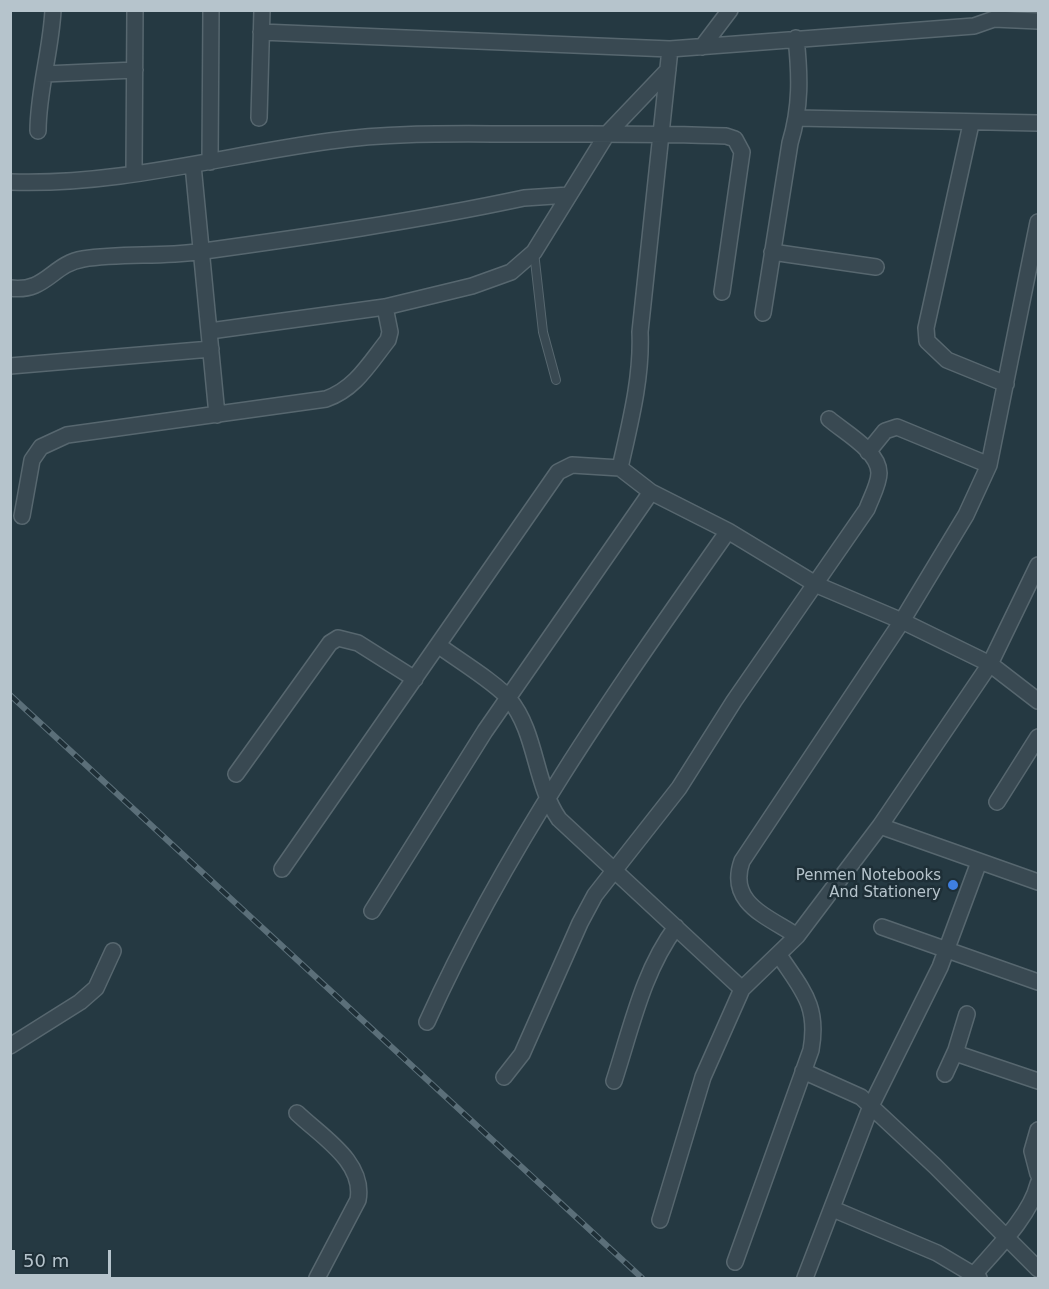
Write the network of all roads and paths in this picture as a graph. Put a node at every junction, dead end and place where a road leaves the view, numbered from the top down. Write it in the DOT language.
graph roads {
  1 [pos="53,10"];
  2 [pos="135,10"];
  3 [pos="211,10"];
  4 [pos="261,10"];
  5 [pos="730,10"];
  6 [pos="967,10"];
  7 [pos="1038,21"];
  8 [pos="970,26"];
  9 [pos="261,32"];
  10 [pos="796,38"];
  11 [pos="702,46"];
  12 [pos="670,49"];
  13 [pos="135,70"];
  14 [pos="668,70"];
  15 [pos="45,74"];
  16 [pos="259,118"];
  17 [pos="797,118"];
  18 [pos="1038,123"];
  19 [pos="971,124"];
  20 [pos="38,131"];
  21 [pos="607,134"];
  22 [pos="662,134"];
  23 [pos="210,162"];
  24 [pos="193,165"];
  25 [pos="135,172"];
  26 [pos="10,182"];
  27 [pos="569,195"];
  28 [pos="1038,222"];
  29 [pos="200,251"];
  30 [pos="534,252"];
  31 [pos="772,252"];
  32 [pos="876,267"];
  33 [pos="10,288"];
  34 [pos="722,292"];
  35 [pos="385,307"];
  36 [pos="763,313"];
  37 [pos="210,331"];
  38 [pos="211,349"];
  39 [pos="10,366"];
  40 [pos="556,380"];
  41 [pos="1006,384"];
  42 [pos="217,415"];
  43 [pos="829,419"];
  44 [pos="868,452"];
  45 [pos="989,465"];
  46 [pos="620,468"];
  47 [pos="651,492"];
  48 [pos="22,516"];
  49 [pos="728,531"];
  50 [pos="1038,565"];
  51 [pos="817,585"];
  52 [pos="902,621"];
  53 [pos="438,645"];
  54 [pos="990,664"];
  55 [pos="415,679"];
  56 [pos="509,698"];
  57 [pos="1038,701"];
  58 [pos="1038,737"];
  59 [pos="237,774"];
  60 [pos="546,800"];
  61 [pos="997,802"];
  62 [pos="880,826"];
  63 [pos="979,862"];
  64 [pos="282,869"];
  65 [pos="615,870"];
  66 [pos="1038,882"];
  67 [pos="372,911"];
  68 [pos="676,927"];
  69 [pos="882,927"];
  70 [pos="797,936"];
  71 [pos="113,951"];
  72 [pos="946,952"];
  73 [pos="778,955"];
  74 [pos="1038,982"];
  75 [pos="742,989"];
  76 [pos="967,1014"];
  77 [pos="427,1022"];
  78 [pos="10,1046"];
  79 [pos="956,1050"];
  80 [pos="803,1071"];
  81 [pos="945,1074"];
  82 [pos="504,1077"];
  83 [pos="614,1081"];
  84 [pos="1038,1081"];
  85 [pos="871,1106"];
  86 [pos="297,1113"];
  87 [pos="1038,1130"];
  88 [pos="1038,1173"];
  89 [pos="1038,1185"];
  90 [pos="833,1209"];
  91 [pos="660,1220"];
  92 [pos="1006,1237"];
  93 [pos="735,1262"];
  94 [pos="1038,1269"];
  95 [pos="975,1277"];
  96 [pos="316,1278"];
  97 [pos="805,1278"];
  1 -- 15 [label="street"];
  2 -- 13 [label="street"];
  3 -- 23 [label="street"];
  4 -- 9 [label="street"];
  5 -- 11 [label="street"];
  6 -- 8 [label="street"];
  7 -- 8 [label="street"];
  8 -- 10 [label="street"];
  9 -- 12 [label="street"];
  9 -- 16 [label="street"];
  10 -- 11 [label="street"];
  10 -- 17 [label="street"];
  11 -- 12 [label="street"];
  12 -- 14 [label="street"];
  13 -- 15 [label="street"];
  13 -- 25 [label="street"];
  14 -- 21 [label="street"];
  14 -- 22 [label="street"];
  15 -- 20 [label="street"];
  17 -- 19 [label="street"];
  17 -- 31 [label="street"];
  18 -- 19 [label="street"];
  19 -- 41 [label="street"];
  21 -- 22 [label="street"];
  21 -- 23 [label="street"];
  21 -- 27 [label="street"];
  22 -- 34 [label="street"];
  22 -- 46 [label="street"];
  23 -- 24 [label="street"];
  24 -- 25 [label="street"];
  24 -- 29 [label="street"];
  25 -- 26 [label="street"];
  27 -- 29 [label="street"];
  27 -- 30 [label="street"];
  28 -- 41 [label="street"];
  29 -- 33 [label="street"];
  29 -- 37 [label="street"];
  30 -- 35 [label="street"];
  30 -- 40 [label="lane"];
  31 -- 32 [label="street"];
  31 -- 36 [label="street"];
  35 -- 37 [label="street"];
  35 -- 42 [label="street"];
  37 -- 38 [label="street"];
  38 -- 39 [label="street"];
  38 -- 42 [label="street"];
  41 -- 45 [label="street"];
  42 -- 48 [label="street"];
  43 -- 44 [label="street"];
  44 -- 45 [label="street"];
  44 -- 51 [label="street"];
  45 -- 52 [label="street"];
  46 -- 47 [label="street"];
  46 -- 53 [label="street"];
  47 -- 49 [label="street"];
  47 -- 56 [label="street"];
  49 -- 51 [label="street"];
  49 -- 60 [label="street"];
  50 -- 54 [label="street"];
  51 -- 52 [label="street"];
  51 -- 65 [label="street"];
  52 -- 54 [label="street"];
  52 -- 70 [label="street"];
  53 -- 55 [label="street"];
  53 -- 56 [label="street"];
  54 -- 57 [label="street"];
  54 -- 62 [label="street"];
  55 -- 59 [label="street"];
  55 -- 64 [label="street"];
  56 -- 60 [label="street"];
  56 -- 67 [label="street"];
  58 -- 61 [label="street"];
  60 -- 65 [label="street"];
  60 -- 77 [label="street"];
  62 -- 63 [label="street"];
  62 -- 70 [label="street"];
  63 -- 66 [label="street"];
  63 -- 72 [label="street"];
  65 -- 68 [label="street"];
  65 -- 82 [label="street"];
  68 -- 75 [label="street"];
  68 -- 83 [label="street"];
  69 -- 72 [label="street"];
  70 -- 73 [label="street"];
  71 -- 78 [label="street"];
  72 -- 74 [label="street"];
  72 -- 85 [label="street"];
  73 -- 75 [label="street"];
  73 -- 80 [label="street"];
  75 -- 91 [label="street"];
  76 -- 79 [label="street"];
  79 -- 81 [label="street"];
  79 -- 84 [label="street"];
  80 -- 85 [label="street"];
  80 -- 93 [label="street"];
  85 -- 90 [label="street"];
  85 -- 92 [label="street"];
  86 -- 96 [label="street"];
  87 -- 88 [label="street"];
  89 -- 92 [label="street"];
  90 -- 95 [label="street"];
  90 -- 97 [label="street"];
  92 -- 94 [label="street"];
  92 -- 95 [label="street"];
}
